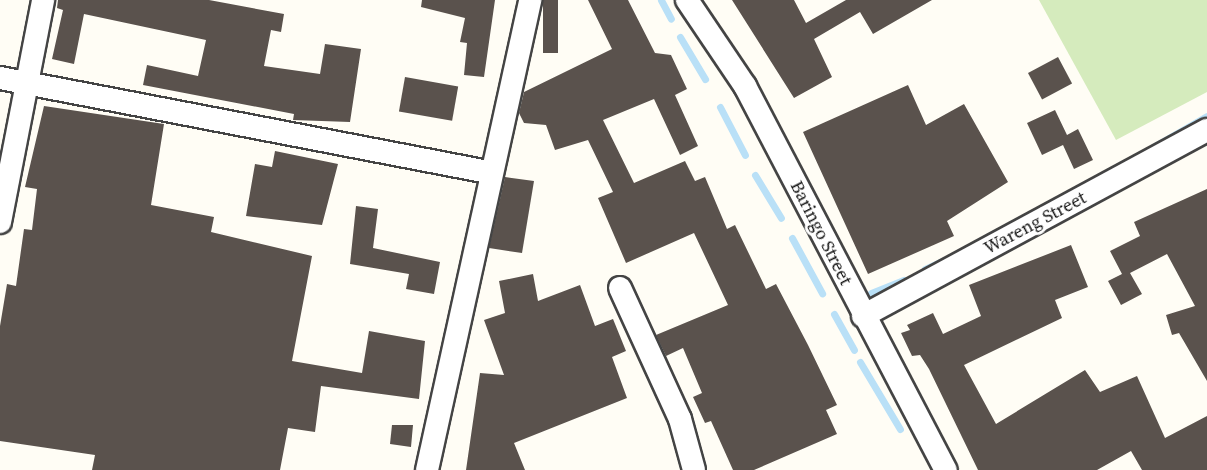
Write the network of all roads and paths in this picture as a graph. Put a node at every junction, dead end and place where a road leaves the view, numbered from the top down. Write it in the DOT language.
graph roads {
  1 [pos="43,0"];
  2 [pos="530,0"];
  3 [pos="687,0"];
  4 [pos="0,78"];
  5 [pos="25,84"];
  6 [pos="1207,130"];
  7 [pos="490,172"];
  8 [pos="0,222"];
  9 [pos="620,288"];
  10 [pos="863,316"];
  11 [pos="427,470"];
  12 [pos="694,470"];
  13 [pos="946,470"];
  1 -- 5 [label="street"];
  2 -- 7 [label="street"];
  3 -- 10 [label="street, Baringo Street"];
  4 -- 5 [label="street"];
  5 -- 7 [label="street"];
  5 -- 8 [label="street"];
  6 -- 10 [label="street, Wareng Street"];
  7 -- 11 [label="street"];
  9 -- 12 [label="street"];
  10 -- 13 [label="street, Baringo Street"];
}
